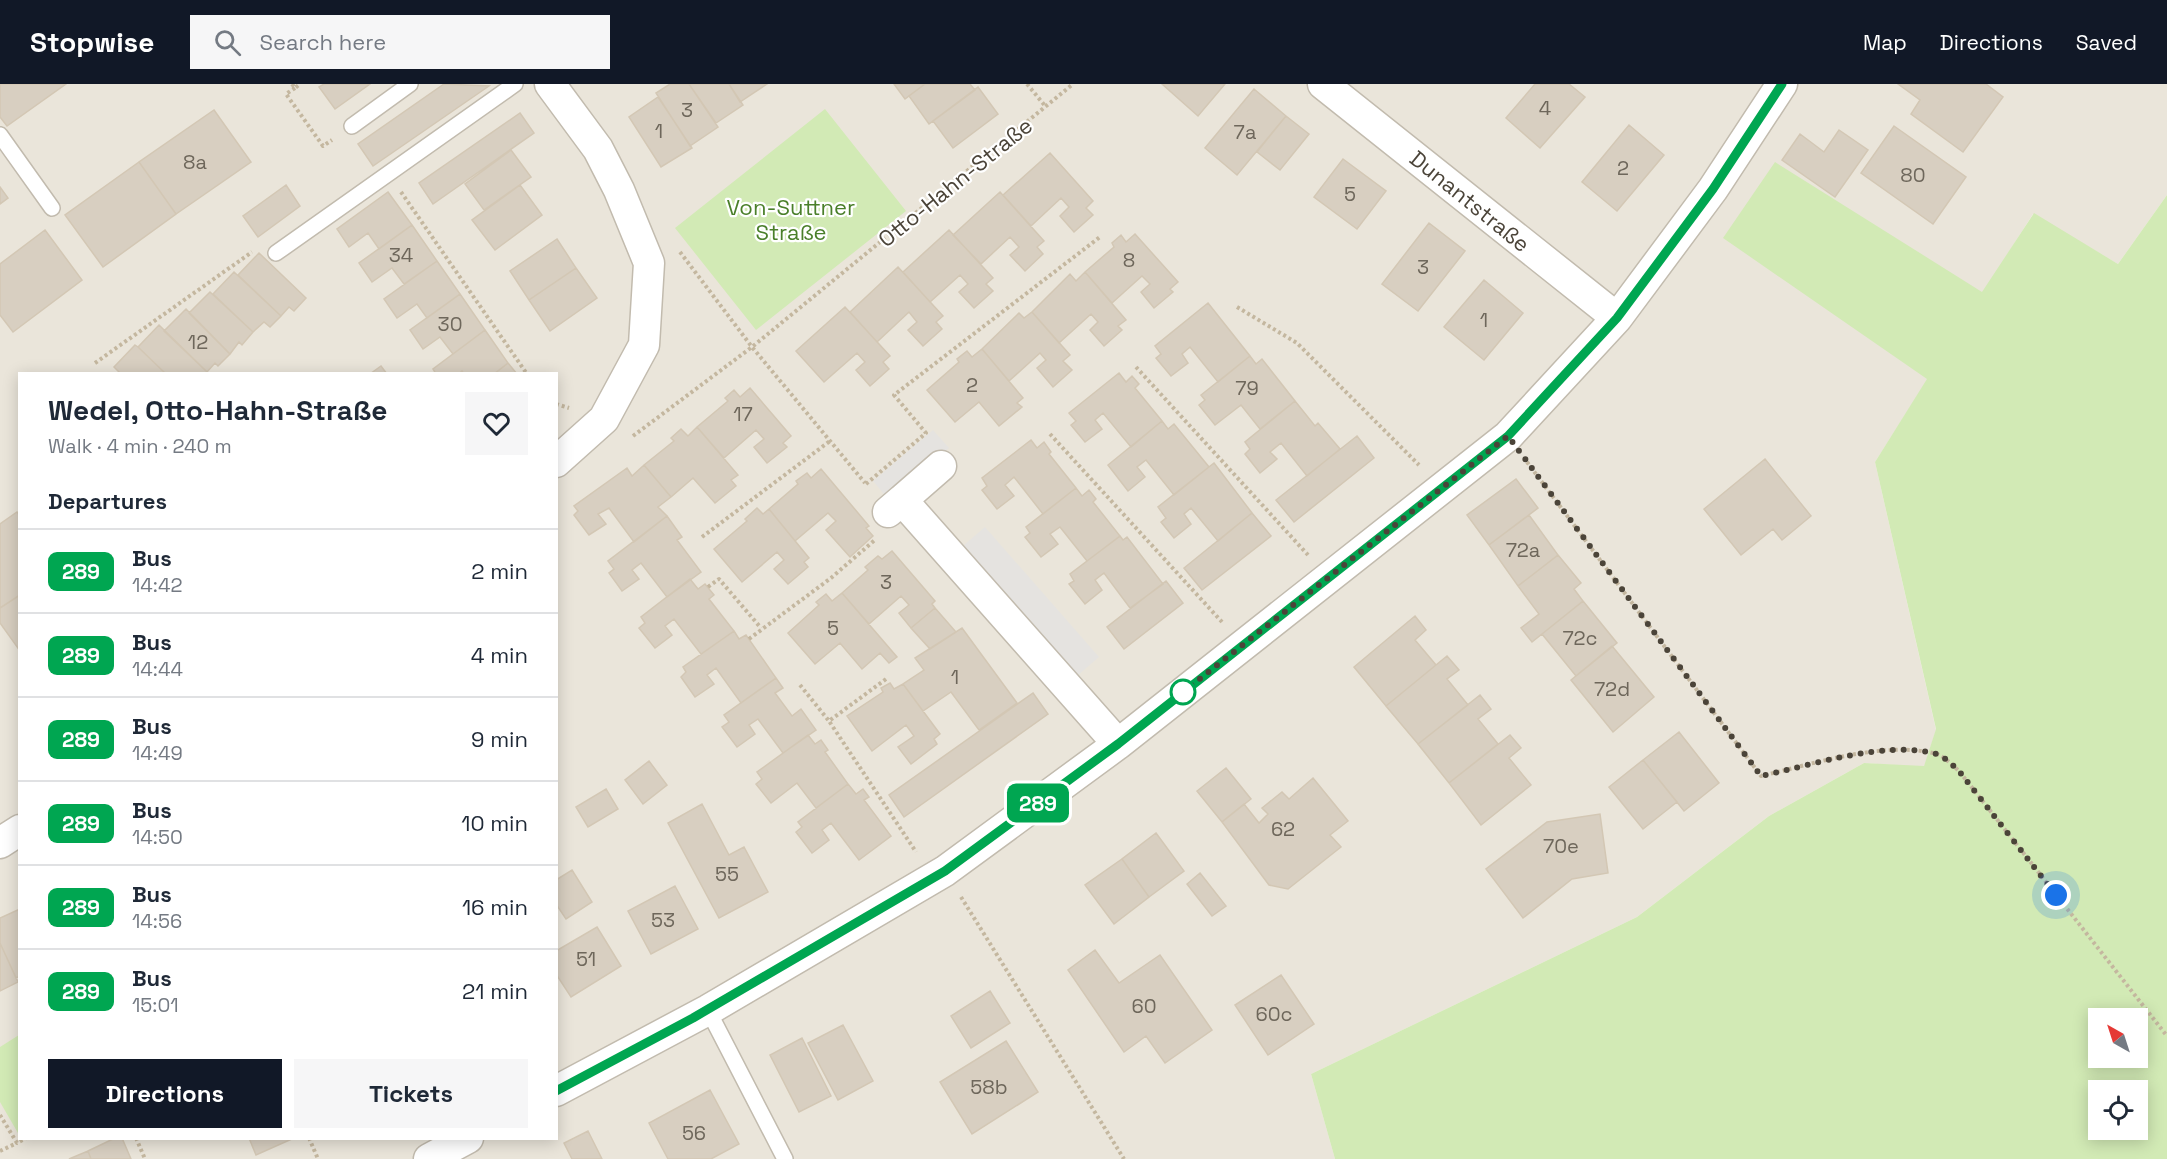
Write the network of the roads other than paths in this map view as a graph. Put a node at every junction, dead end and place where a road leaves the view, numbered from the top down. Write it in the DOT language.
graph roads {
  1 [pos="410,84"];
  2 [pos="515,84"];
  3 [pos="550,84"];
  4 [pos="1323,84"];
  5 [pos="1782,84"];
  6 [pos="352,126"];
  7 [pos="0,135"];
  8 [pos="52,208"];
  9 [pos="276,253"];
  10 [pos="1617,318"];
  11 [pos="558,460"];
  12 [pos="941,466"];
  13 [pos="1118,744"];
  14 [pos="18,831"];
  15 [pos="0,843"];
  16 [pos="708,1010"];
  17 [pos="558,1090"];
  18 [pos="464,1140"];
  19 [pos="429,1159"];
  20 [pos="784,1159"];
  1 -- 6 [label="lane"];
  2 -- 9 [label="lane"];
  3 -- 11 [label="street"];
  4 -- 10 [label="street, Dunantstraße"];
  5 -- 10 [label="street"];
  7 -- 8 [label="lane"];
  10 -- 13 [label="street"];
  12 -- 13 [label="street"];
  13 -- 16 [label="street"];
  14 -- 15 [label="street"];
  16 -- 17 [label="street"];
  16 -- 20 [label="lane"];
  18 -- 19 [label="street"];
}
